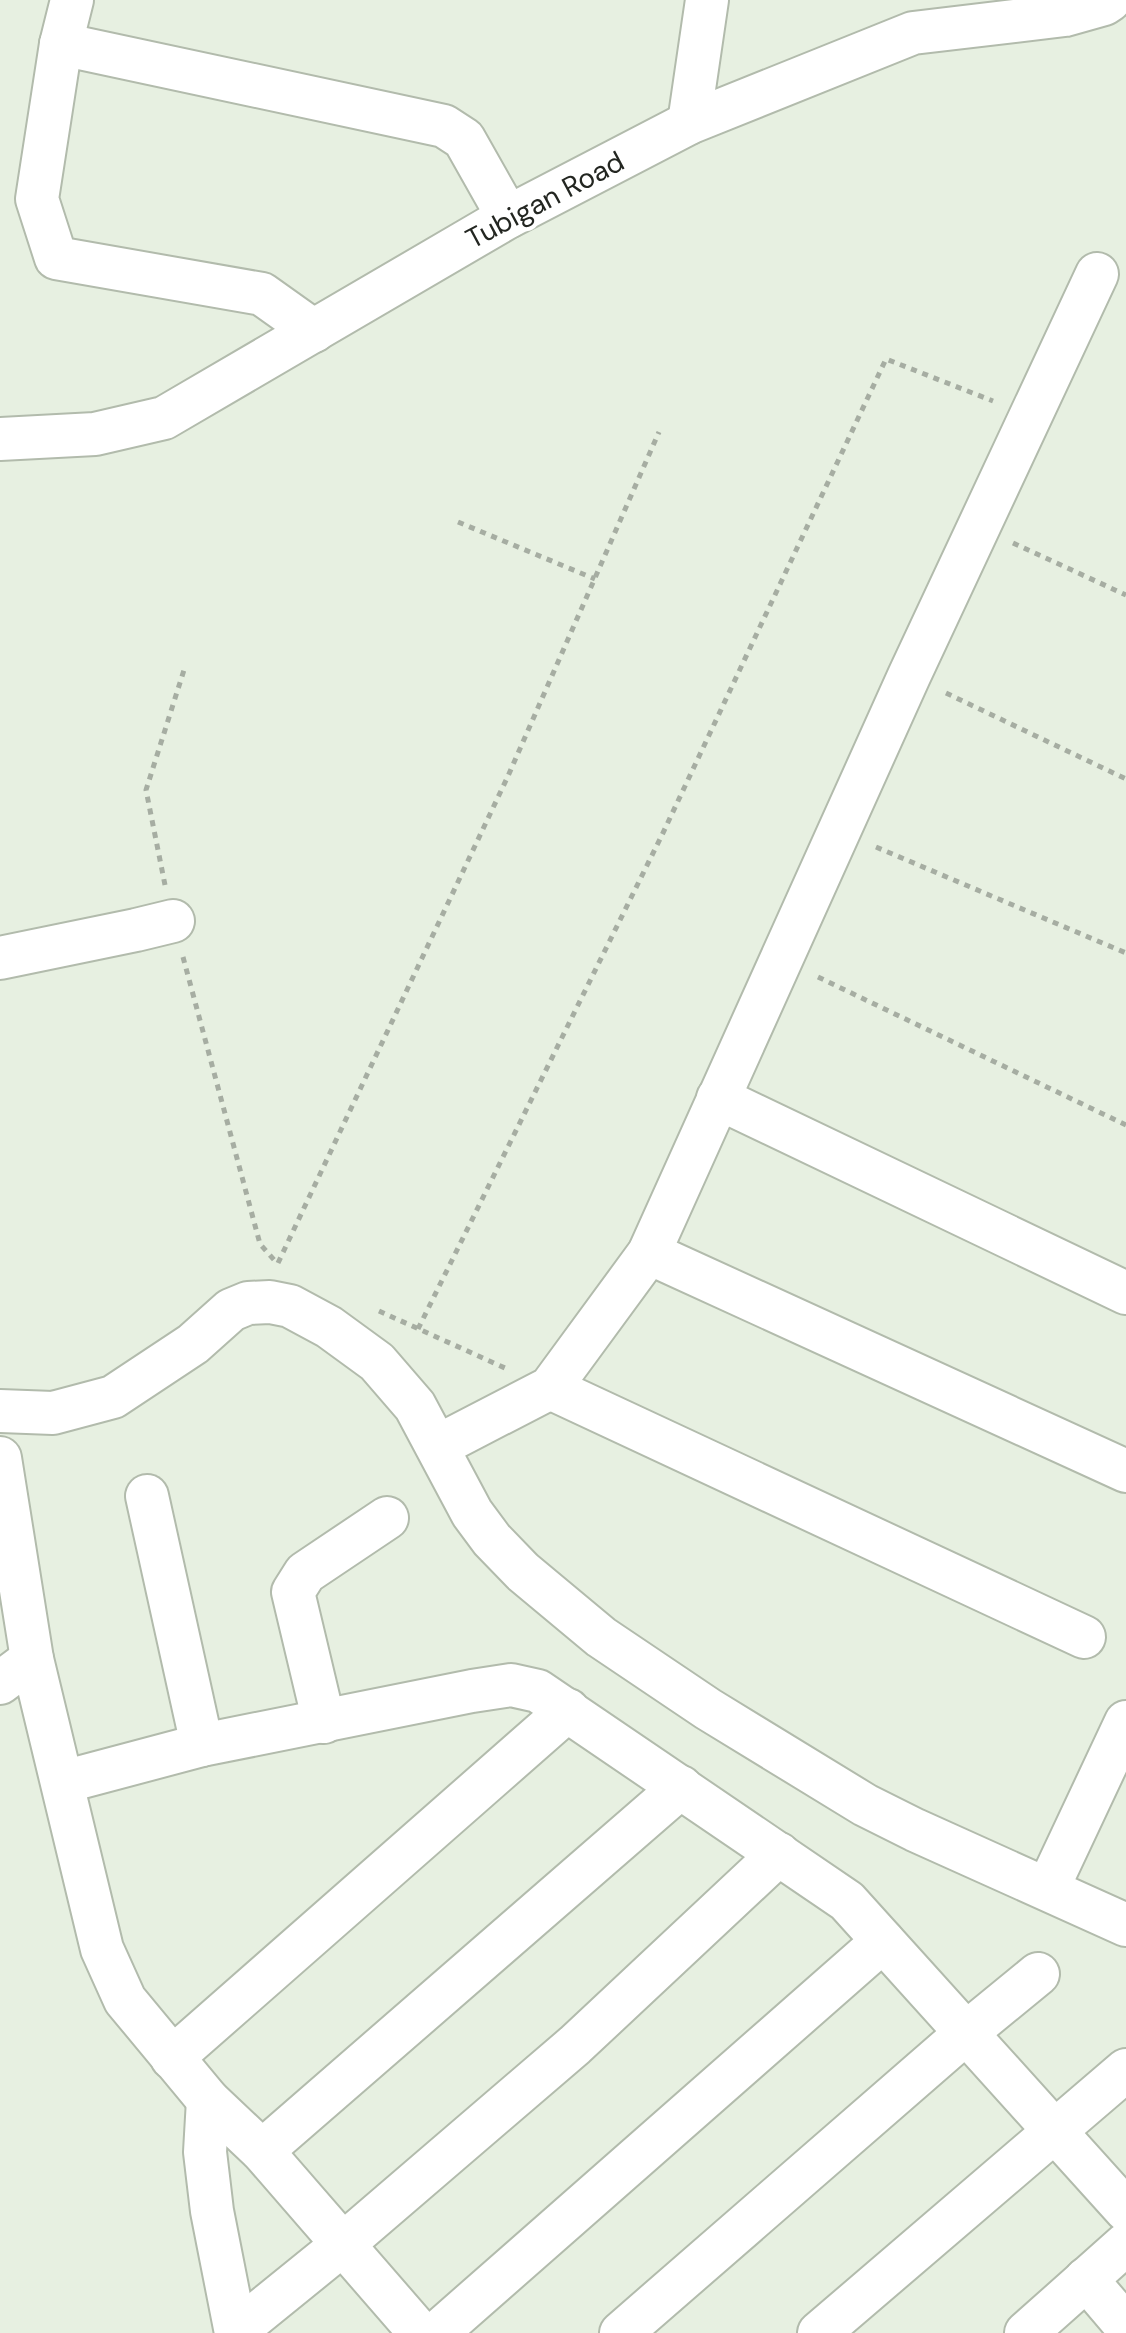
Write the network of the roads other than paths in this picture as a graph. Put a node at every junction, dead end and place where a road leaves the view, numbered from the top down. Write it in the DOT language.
graph roads {
  1 [pos="72,0"];
  2 [pos="707,0"];
  3 [pos="1110,0"];
  4 [pos="916,17"];
  5 [pos="61,44"];
  6 [pos="689,123"];
  7 [pos="508,217"];
  8 [pos="1097,274"];
  9 [pos="314,331"];
  10 [pos="0,439"];
  11 [pos="173,921"];
  12 [pos="0,958"];
  13 [pos="718,1098"];
  14 [pos="649,1253"];
  15 [pos="1126,1293"];
  16 [pos="550,1388"];
  17 [pos="0,1411"];
  18 [pos="438,1446"];
  19 [pos="0,1458"];
  20 [pos="1126,1471"];
  21 [pos="147,1496"];
  22 [pos="387,1518"];
  23 [pos="1084,1637"];
  24 [pos="16,1671"];
  25 [pos="568,1710"];
  26 [pos="324,1722"];
  27 [pos="1126,1722"];
  28 [pos="202,1745"];
  29 [pos="63,1782"];
  30 [pos="681,1787"];
  31 [pos="779,1854"];
  32 [pos="1048,1888"];
  33 [pos="1126,1925"];
  34 [pos="883,1941"];
  35 [pos="1038,1974"];
  36 [pos="966,2033"];
  37 [pos="172,2058"];
  38 [pos="1126,2070"];
  39 [pos="208,2100"];
  40 [pos="1054,2130"];
  41 [pos="262,2151"];
  42 [pos="1126,2210"];
  43 [pos="1126,2244"];
  44 [pos="342,2245"];
  45 [pos="1086,2279"];
  46 [pos="1126,2326"];
  47 [pos="236,2332"];
  48 [pos="420,2333"];
  49 [pos="437,2333"];
  50 [pos="621,2333"];
  51 [pos="819,2333"];
  52 [pos="1026,2333"];
  1 -- 5 [label="street"];
  2 -- 6 [label="street"];
  3 -- 4 [label="street, Tubigan Road"];
  4 -- 6 [label="street, Tubigan Road"];
  5 -- 7 [label="street"];
  5 -- 9 [label="street"];
  6 -- 7 [label="street, Tubigan Road"];
  7 -- 9 [label="street, Tubigan Road"];
  8 -- 13 [label="street"];
  9 -- 10 [label="street, Tubigan Road"];
  11 -- 12 [label="street"];
  13 -- 14 [label="street"];
  13 -- 15 [label="street"];
  14 -- 16 [label="street"];
  14 -- 20 [label="street"];
  16 -- 18 [label="street"];
  16 -- 23 [label="street"];
  17 -- 18 [label="street"];
  18 -- 32 [label="street"];
  19 -- 24 [label="street"];
  21 -- 28 [label="street"];
  22 -- 26 [label="street"];
  24 -- 29 [label="street"];
  25 -- 26 [label="street"];
  25 -- 30 [label="street"];
  25 -- 37 [label="street"];
  26 -- 28 [label="street"];
  27 -- 32 [label="street"];
  28 -- 29 [label="street"];
  29 -- 37 [label="street"];
  30 -- 31 [label="street"];
  30 -- 41 [label="street"];
  31 -- 34 [label="street"];
  31 -- 44 [label="street"];
  32 -- 33 [label="street"];
  34 -- 36 [label="street"];
  34 -- 49 [label="street"];
  35 -- 36 [label="street"];
  36 -- 40 [label="street"];
  36 -- 50 [label="street"];
  37 -- 39 [label="street"];
  38 -- 40 [label="street"];
  39 -- 41 [label="street"];
  39 -- 47 [label="street"];
  40 -- 42 [label="street"];
  40 -- 51 [label="street"];
  41 -- 44 [label="street"];
  43 -- 45 [label="street"];
  44 -- 47 [label="street"];
  44 -- 48 [label="street"];
  45 -- 46 [label="street"];
  45 -- 52 [label="street"];
}
